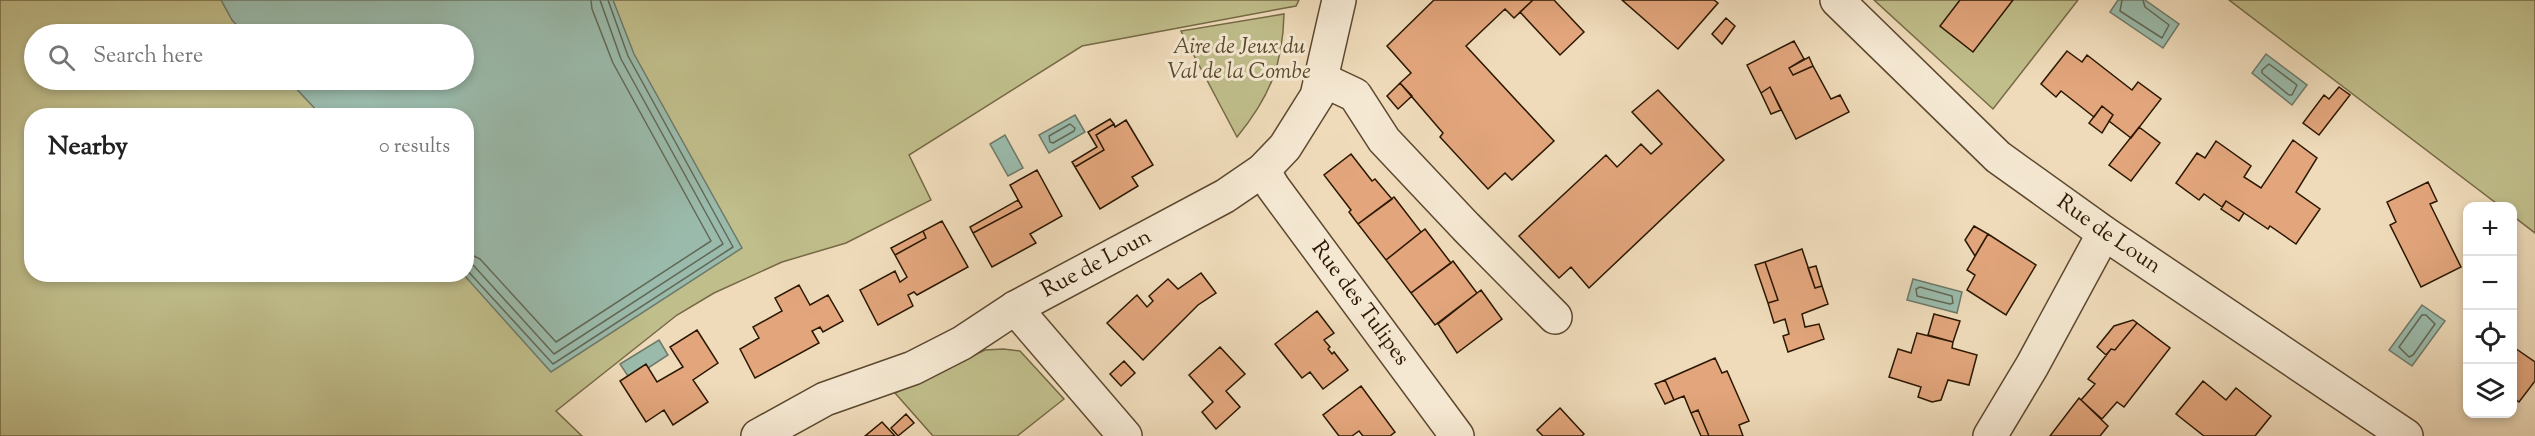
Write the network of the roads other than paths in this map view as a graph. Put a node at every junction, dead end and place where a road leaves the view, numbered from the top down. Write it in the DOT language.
graph roads {
  1 [pos="1339,0"];
  2 [pos="1838,0"];
  3 [pos="1321,79"];
  4 [pos="1263,170"];
  5 [pos="2104,233"];
  6 [pos="1015,308"];
  7 [pos="1555,317"];
  8 [pos="758,436"];
  9 [pos="1125,436"];
  10 [pos="1457,436"];
  11 [pos="1990,436"];
  12 [pos="2406,436"];
  1 -- 3 [label="street, Rue de Loun"];
  2 -- 5 [label="street, Rue de Loun"];
  3 -- 4 [label="street, Rue de Loun"];
  3 -- 7 [label="street"];
  4 -- 6 [label="street, Rue de Loun"];
  4 -- 10 [label="street, Rue des Tulipes"];
  5 -- 11 [label="street"];
  5 -- 12 [label="street, Rue de Loun"];
  6 -- 8 [label="street, Rue de Loun"];
  6 -- 9 [label="street"];
}
